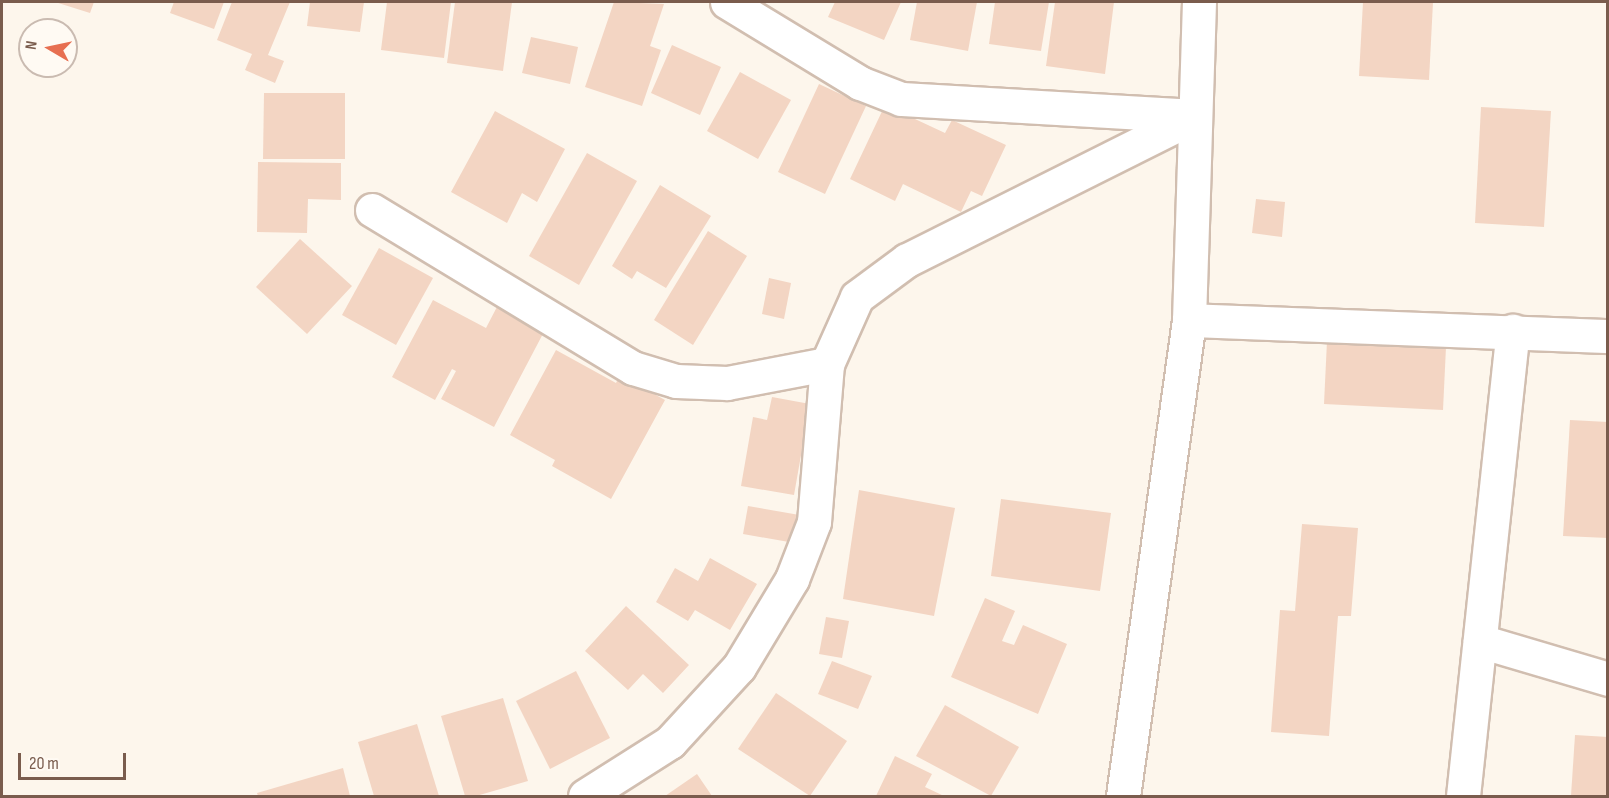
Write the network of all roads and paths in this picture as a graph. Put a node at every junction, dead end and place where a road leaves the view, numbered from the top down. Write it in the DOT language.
graph roads {
  1 [pos="727,2"];
  2 [pos="1199,2"];
  3 [pos="1194,116"];
  4 [pos="372,210"];
  5 [pos="1188,320"];
  6 [pos="1513,331"];
  7 [pos="1608,336"];
  8 [pos="827,364"];
  9 [pos="1480,641"];
  10 [pos="1608,679"];
  11 [pos="585,796"];
  12 [pos="1123,796"];
  13 [pos="1463,796"];
  1 -- 3 [label="street"];
  2 -- 3 [label="street"];
  3 -- 5 [label="street"];
  3 -- 8 [label="street"];
  4 -- 8 [label="street"];
  5 -- 6 [label="street"];
  5 -- 12 [label="street"];
  6 -- 7 [label="street"];
  6 -- 9 [label="street"];
  8 -- 11 [label="street"];
  9 -- 10 [label="street"];
  9 -- 13 [label="street"];
}
